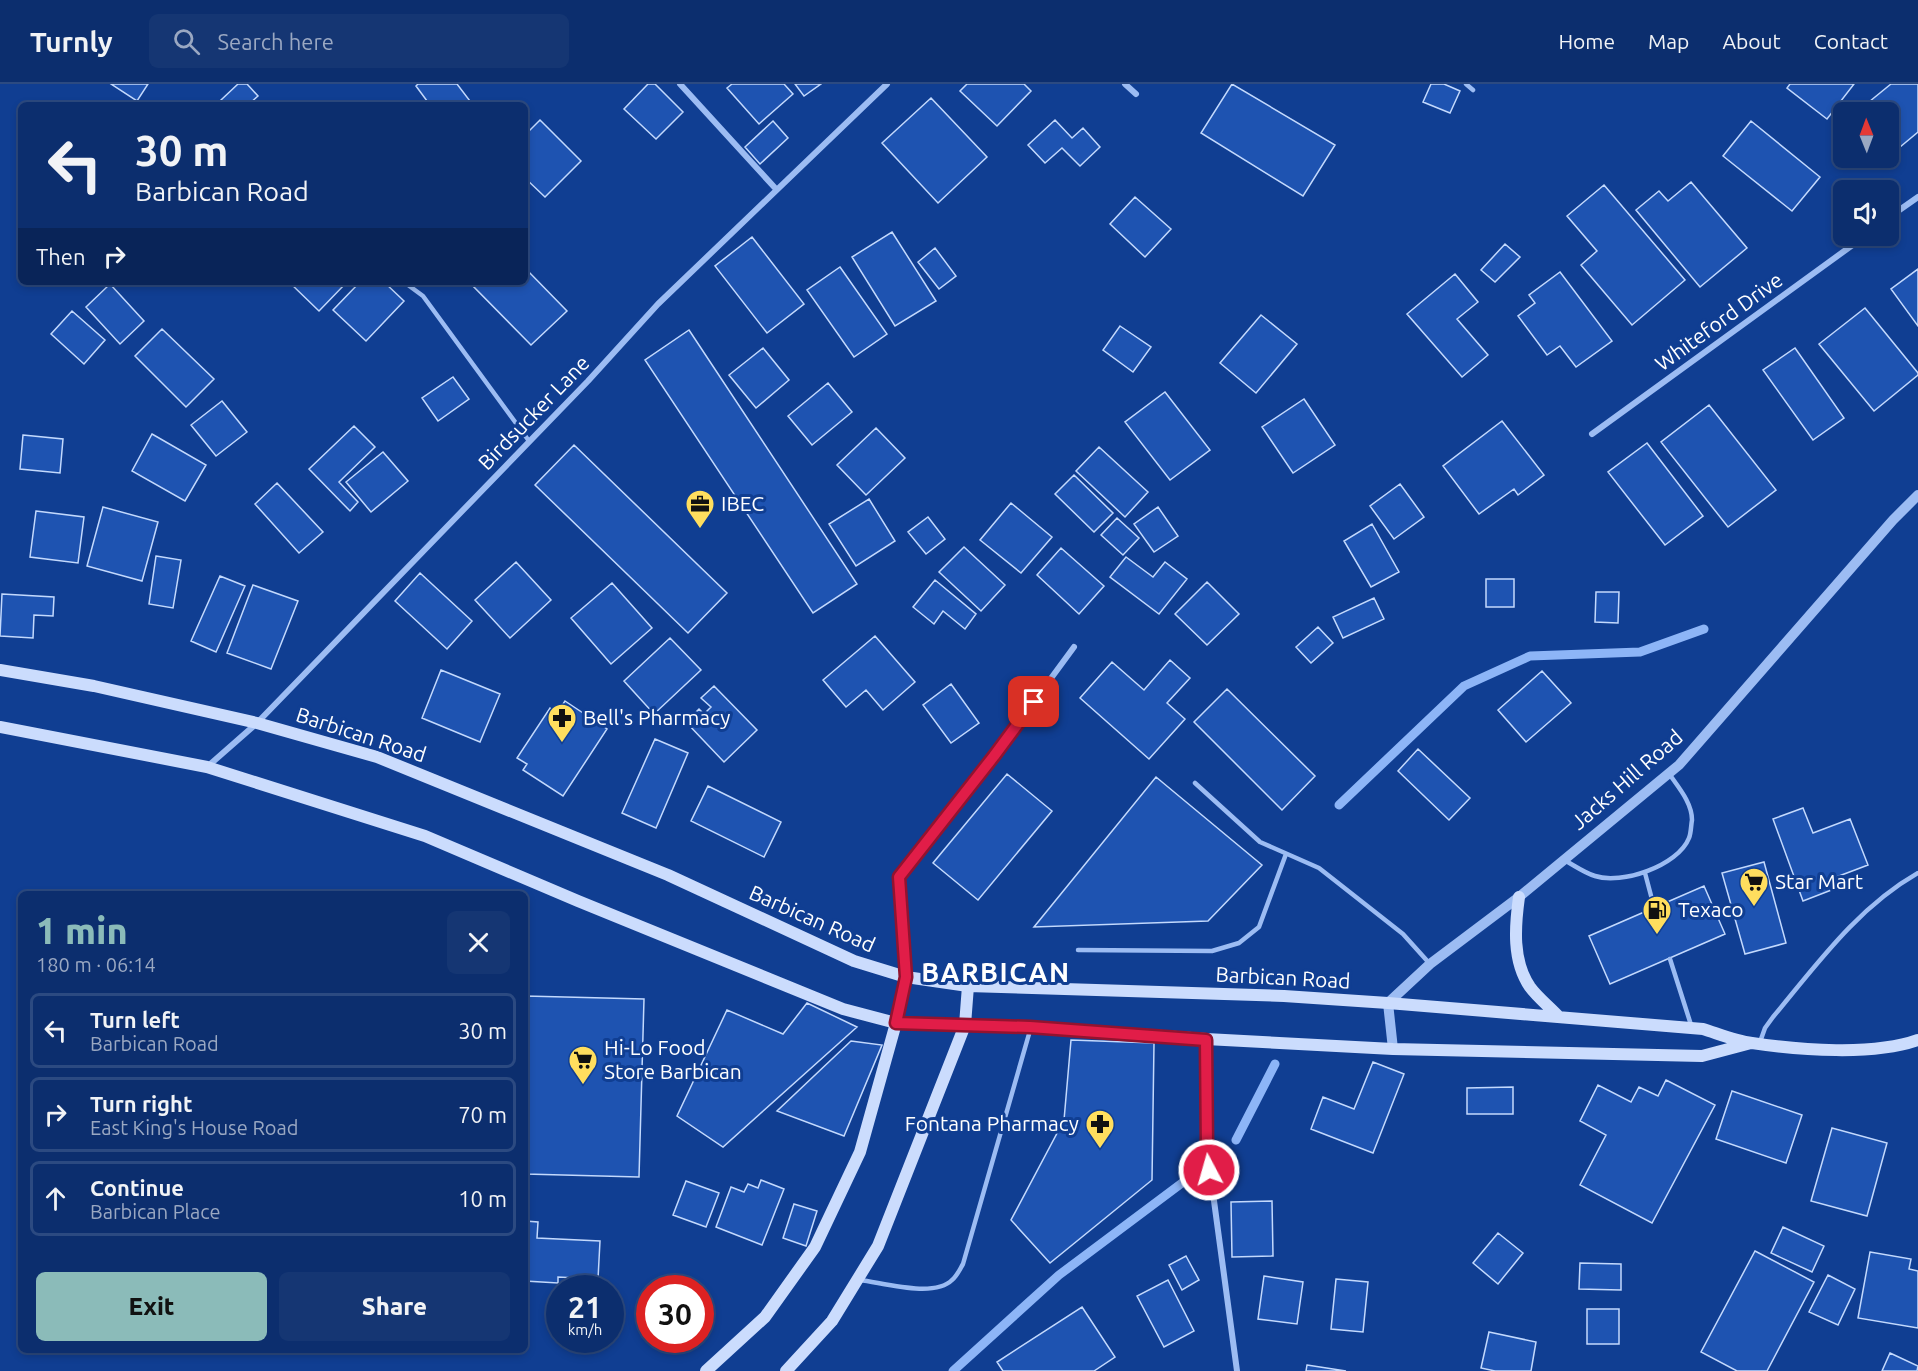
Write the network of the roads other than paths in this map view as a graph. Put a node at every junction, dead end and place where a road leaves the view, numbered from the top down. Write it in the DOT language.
graph roads {
  1 [pos="680,84"];
  2 [pos="887,84"];
  3 [pos="1125,84"];
  4 [pos="1466,84"];
  5 [pos="1473,90"];
  6 [pos="1136,94"];
  7 [pos="776,189"];
  8 [pos="1918,197"];
  9 [pos="1899,210"];
  10 [pos="1851,246"];
  11 [pos="408,285"];
  12 [pos="1592,434"];
  13 [pos="529,441"];
  14 [pos="1918,495"];
  15 [pos="1074,647"];
  16 [pos="0,670"];
  17 [pos="257,723"];
  18 [pos="0,727"];
  19 [pos="207,767"];
  20 [pos="1669,774"];
  21 [pos="1195,783"];
  22 [pos="1286,854"];
  23 [pos="1563,860"];
  24 [pos="1645,873"];
  25 [pos="1918,873"];
  26 [pos="1519,897"];
  27 [pos="1654,907"];
  28 [pos="1078,950"];
  29 [pos="1670,959"];
  30 [pos="1430,964"];
  31 [pos="906,977"];
  32 [pos="968,986"];
  33 [pos="1388,1003"];
  34 [pos="1559,1017"];
  35 [pos="896,1023"];
  36 [pos="965,1025"];
  37 [pos="1030,1027"];
  38 [pos="1692,1028"];
  39 [pos="1206,1040"];
  40 [pos="1918,1040"];
  41 [pos="1756,1043"];
  42 [pos="1393,1049"];
  43 [pos="858,1280"];
  44 [pos="706,1371"];
  45 [pos="786,1371"];
  46 [pos="1237,1371"];
  1 -- 7 [label="street"];
  2 -- 7 [label="street, Birdsucker Lane"];
  3 -- 6 [label="street"];
  4 -- 5 [label="lane"];
  7 -- 13 [label="street, Birdsucker Lane"];
  8 -- 9 [label="street"];
  10 -- 12 [label="street, Whiteford Drive"];
  11 -- 13 [label="lane"];
  13 -- 17 [label="street, Birdsucker Lane"];
  14 -- 20 [label="street, Jacks Hill Road"];
  15 -- 31 [label="street"];
  16 -- 17 [label="main road, Barbican Road"];
  17 -- 19 [label="street, Birdsucker Lane"];
  17 -- 31 [label="main road, Barbican Road"];
  18 -- 19 [label="main road, Barbican Road"];
  19 -- 35 [label="main road, Barbican Road"];
  20 -- 23 [label="street, Jacks Hill Road"];
  20 -- 24 [label="lane"];
  21 -- 22 [label="lane"];
  22 -- 28 [label="lane"];
  22 -- 30 [label="lane"];
  23 -- 24 [label="lane"];
  23 -- 26 [label="street, Jacks Hill Road"];
  24 -- 27 [label="lane"];
  25 -- 41 [label="lane"];
  26 -- 30 [label="street, Jacks Hill Road"];
  26 -- 34 [label="main road"];
  29 -- 38 [label="lane"];
  30 -- 33 [label="street, Jacks Hill Road"];
  31 -- 32 [label="main road, Barbican Road"];
  31 -- 35 [label="main road"];
  32 -- 33 [label="main road, Barbican Road"];
  32 -- 36 [label="main road"];
  33 -- 34 [label="main road, Barbican Road"];
  33 -- 42 [label="street"];
  34 -- 38 [label="main road, Barbican Road"];
  35 -- 36 [label="main road, Barbican Road"];
  35 -- 44 [label="main road"];
  36 -- 37 [label="main road, Barbican Road"];
  36 -- 43 [label="main road"];
  37 -- 39 [label="main road, Barbican Road"];
  37 -- 43 [label="lane"];
  38 -- 41 [label="main road, Barbican Road"];
  39 -- 42 [label="main road, Barbican Road"];
  39 -- 46 [label="street"];
  40 -- 41 [label="main road, Barbican Road"];
  41 -- 42 [label="main road, Barbican Road"];
  43 -- 45 [label="main road"];
}
